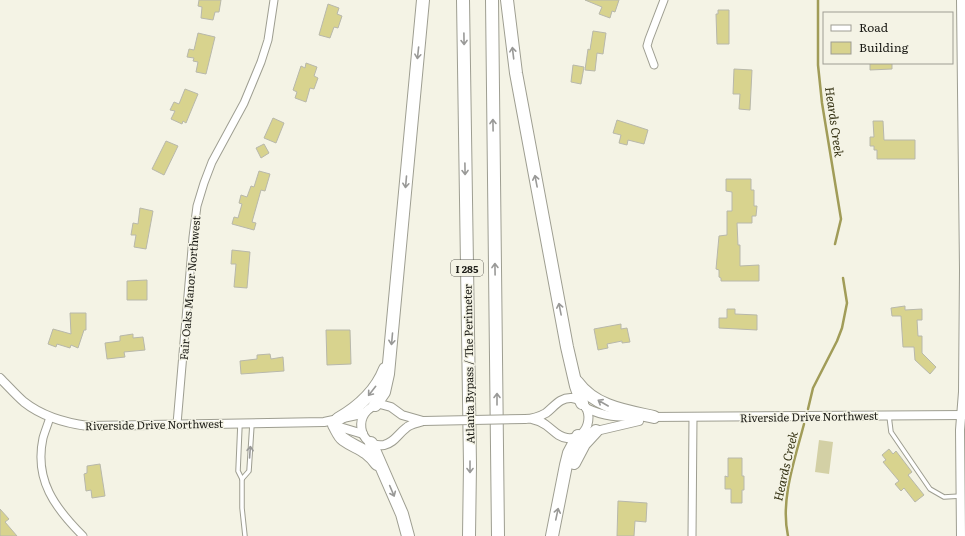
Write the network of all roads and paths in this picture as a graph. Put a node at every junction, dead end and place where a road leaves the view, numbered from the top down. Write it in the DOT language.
graph roads {
  1 [pos="274,0"];
  2 [pos="423,0"];
  3 [pos="463,0"];
  4 [pos="492,0"];
  5 [pos="507,0"];
  6 [pos="664,0"];
  7 [pos="961,0"];
  8 [pos="654,65"];
  9 [pos="390,357"];
  10 [pos="574,377"];
  11 [pos="0,378"];
  12 [pos="584,406"];
  13 [pos="370,409"];
  14 [pos="889,415"];
  15 [pos="963,415"];
  16 [pos="654,417"];
  17 [pos="693,417"];
  18 [pos="50,418"];
  19 [pos="528,419"];
  20 [pos="423,421"];
  21 [pos="252,422"];
  22 [pos="332,422"];
  23 [pos="240,423"];
  24 [pos="177,424"];
  25 [pos="596,431"];
  26 [pos="362,434"];
  27 [pos="579,435"];
  28 [pos="371,443"];
  29 [pos="385,475"];
  30 [pos="242,479"];
  31 [pos="562,491"];
  32 [pos="961,496"];
  33 [pos="83,536"];
  34 [pos="245,536"];
  35 [pos="408,536"];
  36 [pos="469,536"];
  37 [pos="498,536"];
  38 [pos="552,536"];
  39 [pos="692,536"];
  40 [pos="961,536"];
  1 -- 24 [label="street, Fair Oaks Manor Northwest"];
  2 -- 9 [label="highway, one-way"];
  3 -- 36 [label="highway, Atlanta Bypass / The Perimeter / I 285, one-way"];
  37 -- 4 [label="highway, I 285, one-way"];
  10 -- 5 [label="highway, one-way"];
  6 -- 8 [label="street"];
  7 -- 15 [label="street"];
  9 -- 13 [label="highway"];
  9 -- 22 [label="highway, one-way"];
  10 -- 12 [label="highway"];
  16 -- 10 [label="highway, one-way"];
  11 -- 18 [label="street, Riverside Drive Northwest"];
  12 -- 16 [label="street, Riverside Drive Northwest"];
  12 -- 19 [label="street, Riverside Drive Northwest"];
  12 -- 27 [label="street"];
  13 -- 20 [label="street"];
  13 -- 22 [label="street, Riverside Drive Northwest"];
  13 -- 26 [label="street"];
  14 -- 15 [label="street, Riverside Drive Northwest"];
  14 -- 17 [label="street, Riverside Drive Northwest"];
  14 -- 32 [label="lane"];
  15 -- 32 [label="street"];
  16 -- 17 [label="street, Riverside Drive Northwest"];
  16 -- 25 [label="street, Riverside Drive Northwest"];
  17 -- 39 [label="street"];
  18 -- 24 [label="street, Riverside Drive Northwest"];
  18 -- 33 [label="street"];
  19 -- 20 [label="street, bridge"];
  19 -- 27 [label="street, Riverside Drive Northwest"];
  20 -- 28 [label="street"];
  21 -- 22 [label="street, Riverside Drive Northwest"];
  21 -- 23 [label="street, Riverside Drive Northwest"];
  30 -- 21 [label="lane, one-way"];
  22 -- 26 [label="street, Riverside Drive Northwest"];
  22 -- 29 [label="highway"];
  23 -- 24 [label="street, Riverside Drive Northwest"];
  23 -- 30 [label="lane"];
  25 -- 27 [label="street, Riverside Drive Northwest"];
  25 -- 31 [label="highway"];
  26 -- 28 [label="street"];
  27 -- 31 [label="highway"];
  28 -- 29 [label="highway"];
  29 -- 35 [label="highway, one-way"];
  30 -- 34 [label="lane"];
  38 -- 31 [label="highway, one-way"];
  32 -- 40 [label="street"];
}
